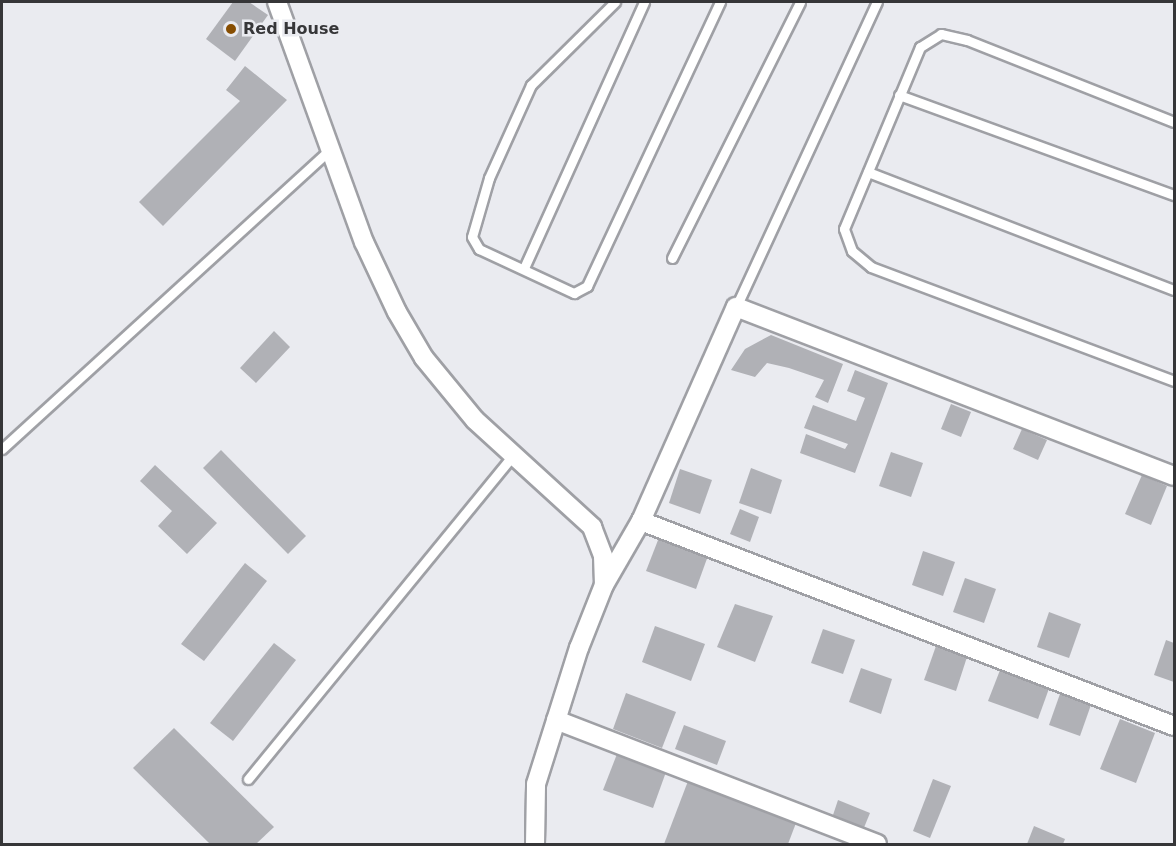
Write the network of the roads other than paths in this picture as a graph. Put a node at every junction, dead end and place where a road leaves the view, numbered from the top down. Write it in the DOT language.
graph roads {
  1 [pos="277,2"];
  2 [pos="615,2"];
  3 [pos="644,2"];
  4 [pos="720,2"];
  5 [pos="800,2"];
  6 [pos="877,2"];
  7 [pos="899,95"];
  8 [pos="1174,122"];
  9 [pos="330,150"];
  10 [pos="868,172"];
  11 [pos="1174,195"];
  12 [pos="672,258"];
  13 [pos="524,268"];
  14 [pos="1174,290"];
  15 [pos="736,307"];
  16 [pos="1174,381"];
  17 [pos="2,449"];
  18 [pos="512,457"];
  19 [pos="1174,476"];
  20 [pos="641,521"];
  21 [pos="604,585"];
  22 [pos="556,720"];
  23 [pos="1174,726"];
  24 [pos="248,779"];
  25 [pos="535,844"];
  26 [pos="877,844"];
  1 -- 9 [label="street"];
  2 -- 13 [label="lane"];
  3 -- 13 [label="lane"];
  4 -- 13 [label="lane"];
  5 -- 12 [label="lane"];
  6 -- 15 [label="lane"];
  7 -- 8 [label="lane"];
  7 -- 10 [label="lane"];
  7 -- 11 [label="lane"];
  9 -- 17 [label="lane"];
  9 -- 18 [label="street"];
  10 -- 14 [label="lane"];
  10 -- 16 [label="lane"];
  15 -- 19 [label="street"];
  15 -- 20 [label="street"];
  18 -- 21 [label="street"];
  18 -- 24 [label="lane"];
  20 -- 21 [label="street"];
  20 -- 23 [label="street"];
  21 -- 22 [label="street"];
  22 -- 25 [label="street"];
  22 -- 26 [label="street"];
}
